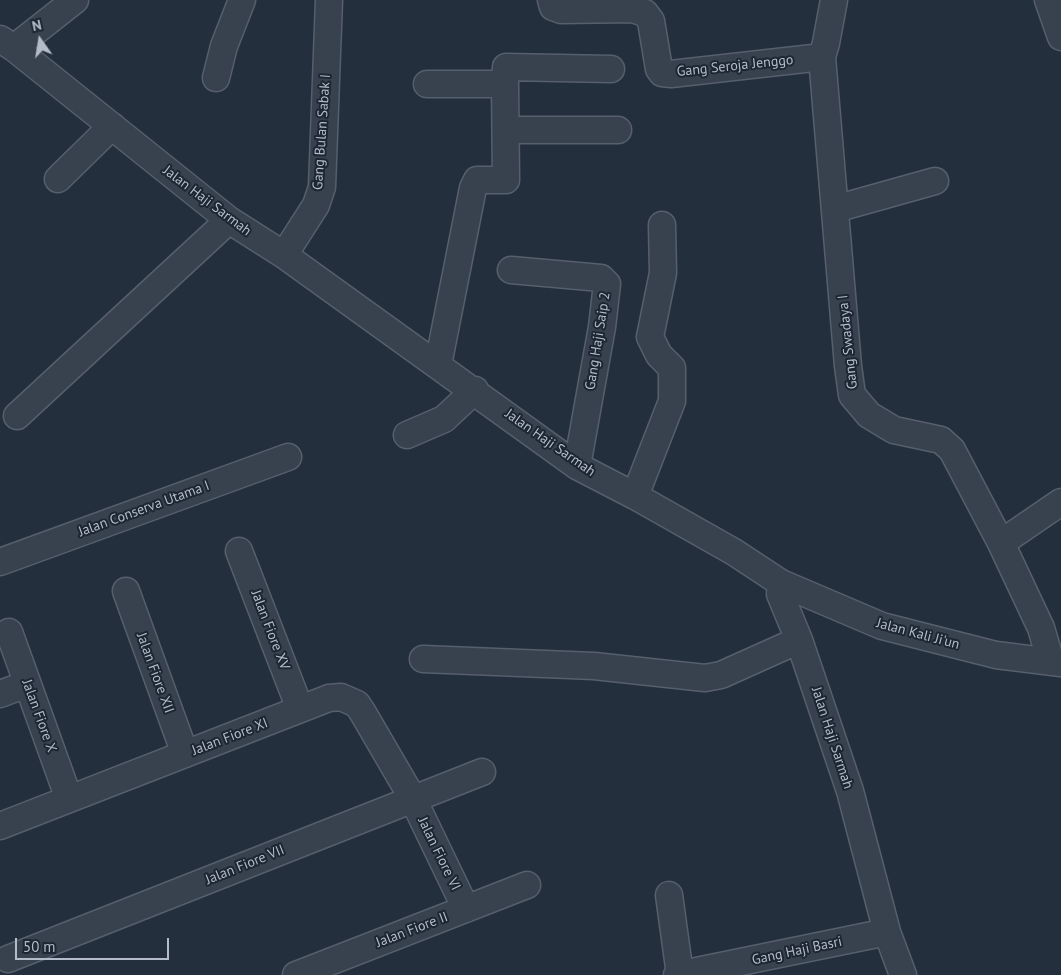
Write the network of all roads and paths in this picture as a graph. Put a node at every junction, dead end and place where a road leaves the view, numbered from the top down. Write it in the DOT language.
graph roads {
  1 [pos="75,0"];
  2 [pos="242,0"];
  3 [pos="329,0"];
  4 [pos="551,0"];
  5 [pos="834,0"];
  6 [pos="1048,0"];
  7 [pos="1061,37"];
  8 [pos="7,44"];
  9 [pos="822,57"];
  10 [pos="611,69"];
  11 [pos="216,78"];
  12 [pos="427,84"];
  13 [pos="505,84"];
  14 [pos="112,126"];
  15 [pos="506,130"];
  16 [pos="618,130"];
  17 [pos="58,179"];
  18 [pos="935,181"];
  19 [pos="835,209"];
  20 [pos="229,220"];
  21 [pos="662,225"];
  22 [pos="284,255"];
  23 [pos="511,270"];
  24 [pos="438,365"];
  25 [pos="475,390"];
  26 [pos="17,416"];
  27 [pos="407,435"];
  28 [pos="288,457"];
  29 [pos="577,466"];
  30 [pos="635,496"];
  31 [pos="1061,502"];
  32 [pos="1001,542"];
  33 [pos="239,550"];
  34 [pos="0,562"];
  35 [pos="781,583"];
  36 [pos="126,591"];
  37 [pos="8,632"];
  38 [pos="799,640"];
  39 [pos="423,659"];
  40 [pos="1056,662"];
  41 [pos="27,684"];
  42 [pos="0,694"];
  43 [pos="300,709"];
  44 [pos="185,754"];
  45 [pos="482,772"];
  46 [pos="68,799"];
  47 [pos="413,799"];
  48 [pos="0,826"];
  49 [pos="527,885"];
  50 [pos="669,895"];
  51 [pos="466,909"];
  52 [pos="887,932"];
  53 [pos="8,957"];
  54 [pos="344,966"];
  55 [pos="296,975"];
  56 [pos="679,975"];
  57 [pos="903,975"];
  1 -- 8 [label="street"];
  2 -- 11 [label="street"];
  3 -- 22 [label="street, Gang Bulan Sabak I"];
  4 -- 9 [label="street, Gang Seroja Jenggo"];
  5 -- 9 [label="street, Gang Swadaya I"];
  6 -- 7 [label="street"];
  8 -- 14 [label="street, Jalan Haji Sarmah"];
  9 -- 19 [label="street, Gang Swadaya I"];
  10 -- 13 [label="street"];
  12 -- 13 [label="street"];
  13 -- 15 [label="street"];
  14 -- 17 [label="street"];
  14 -- 20 [label="street, Jalan Haji Sarmah"];
  15 -- 16 [label="street"];
  15 -- 24 [label="street"];
  18 -- 19 [label="street"];
  19 -- 32 [label="street, Gang Swadaya I"];
  20 -- 22 [label="street, Jalan Haji Sarmah"];
  20 -- 26 [label="street"];
  21 -- 30 [label="street"];
  22 -- 24 [label="street, Jalan Haji Sarmah"];
  23 -- 29 [label="street, Gang Haji Saip 2"];
  24 -- 25 [label="street, Jalan Haji Sarmah"];
  25 -- 27 [label="street"];
  25 -- 29 [label="street, Jalan Haji Sarmah"];
  28 -- 34 [label="street, Jalan Conserva Utama I"];
  29 -- 30 [label="street, Jalan Haji Sarmah"];
  30 -- 35 [label="street, Jalan Haji Sarmah"];
  31 -- 32 [label="street"];
  32 -- 40 [label="street, Gang Swadaya I"];
  33 -- 43 [label="street, Jalan Fiore XV"];
  35 -- 38 [label="street, Jalan Haji Sarmah"];
  35 -- 40 [label="street, Jalan Kali Ji'un"];
  36 -- 44 [label="street, Jalan Fiore XII"];
  37 -- 41 [label="street, Jalan Fiore X"];
  38 -- 39 [label="street"];
  38 -- 52 [label="street, Jalan Haji Sarmah"];
  41 -- 42 [label="street"];
  41 -- 46 [label="street, Jalan Fiore X"];
  43 -- 44 [label="street, Jalan Fiore XI"];
  43 -- 47 [label="street, Jalan Fiore XI"];
  44 -- 46 [label="street, Jalan Fiore XI"];
  45 -- 47 [label="street, Jalan Fiore VII"];
  46 -- 48 [label="street, Jalan Fiore XI"];
  47 -- 51 [label="street, Jalan Fiore VI"];
  47 -- 53 [label="street, Jalan Fiore VII"];
  49 -- 51 [label="street, Jalan Fiore II"];
  50 -- 56 [label="street"];
  51 -- 54 [label="street, Jalan Fiore II"];
  52 -- 56 [label="street, Gang Haji Basri"];
  52 -- 57 [label="street, Jalan Haji Sarmah"];
  54 -- 55 [label="street, Jalan Fiore II"];
}
